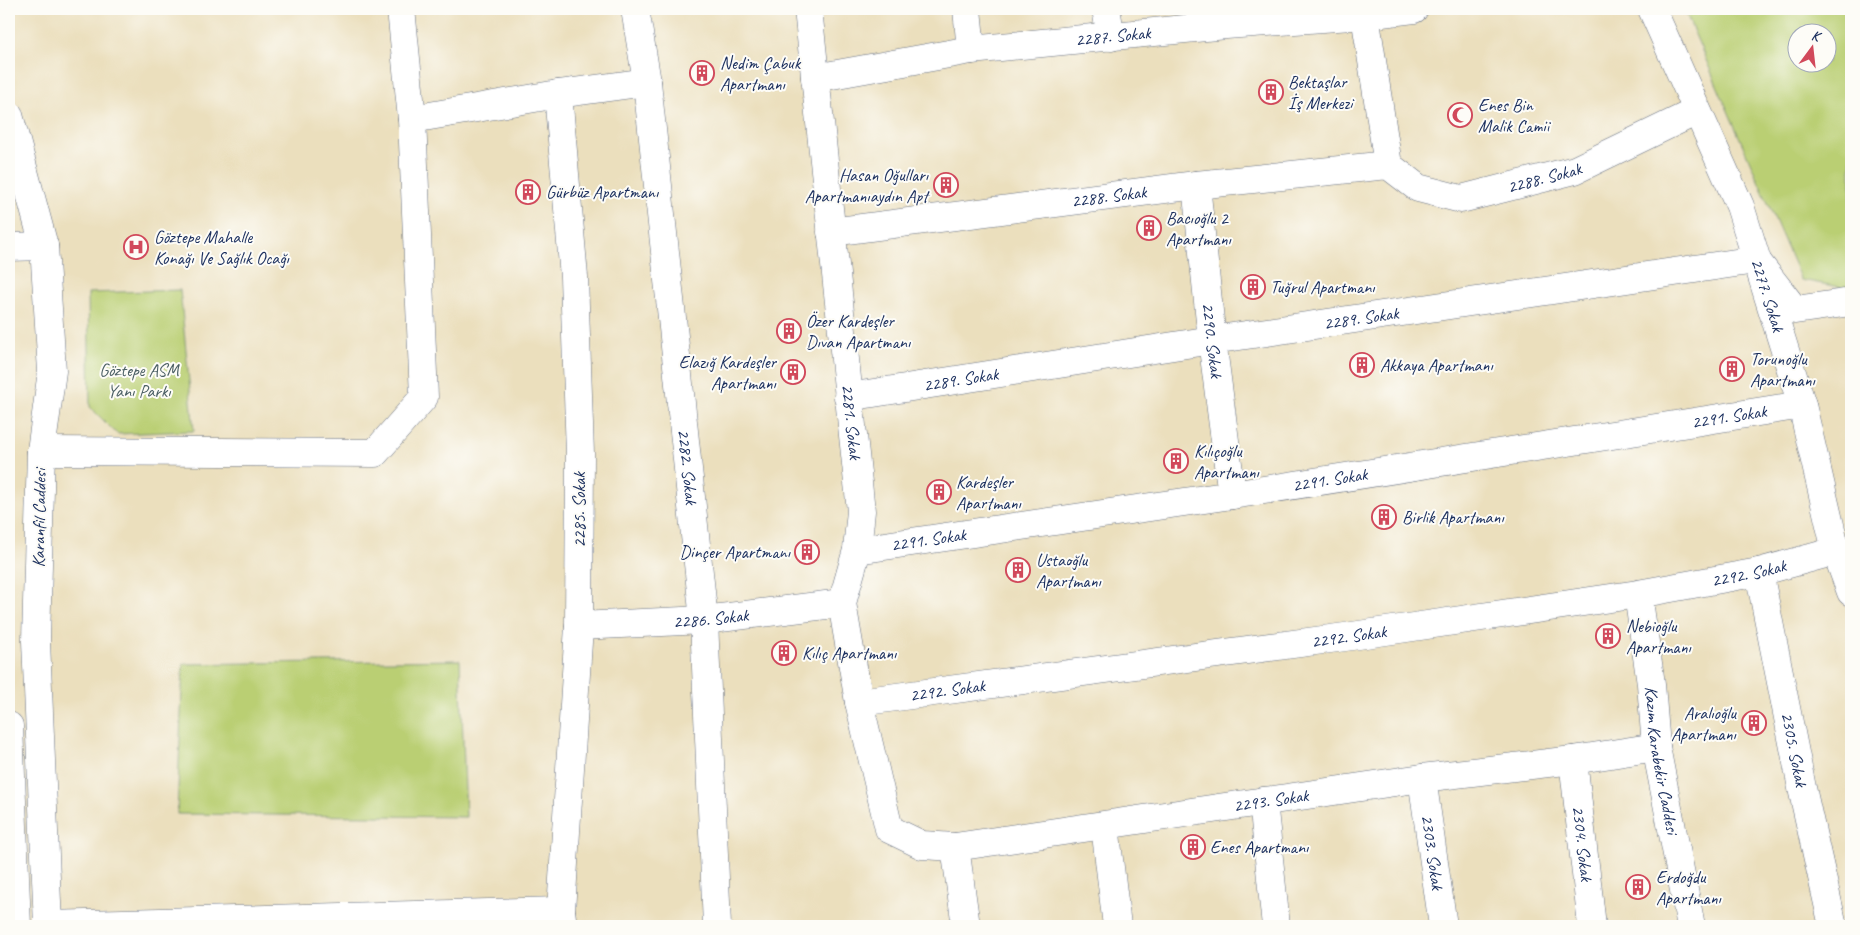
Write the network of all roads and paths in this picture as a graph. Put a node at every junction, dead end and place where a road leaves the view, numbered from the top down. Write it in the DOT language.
graph roads {
  1 [pos="400,9"];
  2 [pos="635,9"];
  3 [pos="808,9"];
  4 [pos="967,9"];
  5 [pos="1106,9"];
  6 [pos="1414,9"];
  7 [pos="1652,9"];
  8 [pos="1365,15"];
  9 [pos="1225,17"];
  10 [pos="1110,37"];
  11 [pos="972,50"];
  12 [pos="815,78"];
  13 [pos="647,82"];
  14 [pos="558,94"];
  15 [pos="1697,111"];
  16 [pos="9,115"];
  17 [pos="412,119"];
  18 [pos="1388,165"];
  19 [pos="1196,185"];
  20 [pos="831,232"];
  21 [pos="44,246"];
  22 [pos="9,247"];
  23 [pos="1756,260"];
  24 [pos="1851,302"];
  25 [pos="1212,340"];
  26 [pos="848,397"];
  27 [pos="1802,405"];
  28 [pos="41,451"];
  29 [pos="1232,495"];
  30 [pos="857,550"];
  31 [pos="1836,551"];
  32 [pos="1759,572"];
  33 [pos="1851,592"];
  34 [pos="1638,594"];
  35 [pos="842,603"];
  36 [pos="704,620"];
  37 [pos="579,626"];
  38 [pos="859,702"];
  39 [pos="9,726"];
  40 [pos="1656,747"];
  41 [pos="1573,760"];
  42 [pos="1422,778"];
  43 [pos="1263,801"];
  44 [pos="1105,826"];
  45 [pos="890,829"];
  46 [pos="955,847"];
  47 [pos="562,918"];
  48 [pos="17,926"];
  49 [pos="48,926"];
  50 [pos="717,926"];
  51 [pos="966,926"];
  52 [pos="1117,926"];
  53 [pos="1276,926"];
  54 [pos="1443,926"];
  55 [pos="1592,926"];
  56 [pos="1691,926"];
  57 [pos="1834,926"];
  1 -- 17 [label="street"];
  2 -- 13 [label="street, 2282. Sokak"];
  3 -- 12 [label="street, 2281. Sokak"];
  4 -- 11 [label="street"];
  5 -- 10 [label="street"];
  6 -- 8 [label="street, 2287. Sokak"];
  7 -- 15 [label="street, 2277. Sokak"];
  8 -- 9 [label="street, 2287. Sokak"];
  8 -- 18 [label="street"];
  9 -- 10 [label="street, 2287. Sokak"];
  10 -- 11 [label="street, 2287. Sokak"];
  11 -- 12 [label="street, 2287. Sokak"];
  12 -- 20 [label="street, 2281. Sokak"];
  13 -- 14 [label="street"];
  13 -- 36 [label="street, 2282. Sokak"];
  14 -- 17 [label="street"];
  14 -- 37 [label="street, 2285. Sokak"];
  15 -- 18 [label="street, 2288. Sokak"];
  15 -- 23 [label="street, 2277. Sokak"];
  16 -- 21 [label="street, Karanfil Caddesi"];
  17 -- 28 [label="street"];
  18 -- 19 [label="street, 2288. Sokak"];
  19 -- 20 [label="street, 2288. Sokak"];
  19 -- 25 [label="street, 2290. Sokak"];
  20 -- 26 [label="street, 2281. Sokak"];
  21 -- 22 [label="street"];
  21 -- 28 [label="street, Karanfil Caddesi"];
  23 -- 24 [label="street"];
  23 -- 25 [label="street, 2289. Sokak"];
  23 -- 27 [label="street, 2277. Sokak"];
  25 -- 26 [label="street, 2289. Sokak"];
  25 -- 29 [label="street, 2290. Sokak"];
  26 -- 30 [label="street, 2281. Sokak"];
  27 -- 29 [label="street, 2291. Sokak"];
  27 -- 31 [label="street, 2277. Sokak"];
  28 -- 49 [label="street, Karanfil Caddesi"];
  29 -- 30 [label="street, 2291. Sokak"];
  30 -- 35 [label="street, 2281. Sokak"];
  31 -- 32 [label="street, 2292. Sokak"];
  31 -- 33 [label="street, 2277. Sokak"];
  32 -- 34 [label="street, 2292. Sokak"];
  32 -- 57 [label="street, 2305. Sokak"];
  34 -- 38 [label="street, 2292. Sokak"];
  34 -- 40 [label="street, Kazım Karabekir Caddesi"];
  35 -- 36 [label="street, 2286. Sokak"];
  35 -- 38 [label="street, 2281. Sokak"];
  36 -- 37 [label="street, 2286. Sokak"];
  36 -- 50 [label="street, 2282. Sokak"];
  37 -- 47 [label="street, 2285. Sokak"];
  38 -- 45 [label="street, 2281. Sokak"];
  39 -- 48 [label="street"];
  40 -- 41 [label="street, 2293. Sokak"];
  40 -- 56 [label="street, Kazım Karabekir Caddesi"];
  41 -- 42 [label="street, 2293. Sokak"];
  41 -- 55 [label="street, 2304. Sokak"];
  42 -- 43 [label="street, 2293. Sokak"];
  42 -- 54 [label="street, 2303. Sokak"];
  43 -- 44 [label="street, 2293. Sokak"];
  43 -- 53 [label="street"];
  44 -- 46 [label="street, 2293. Sokak"];
  44 -- 52 [label="street"];
  45 -- 46 [label="street, 2293. Sokak"];
  46 -- 51 [label="street"];
  47 -- 49 [label="street"];
}
